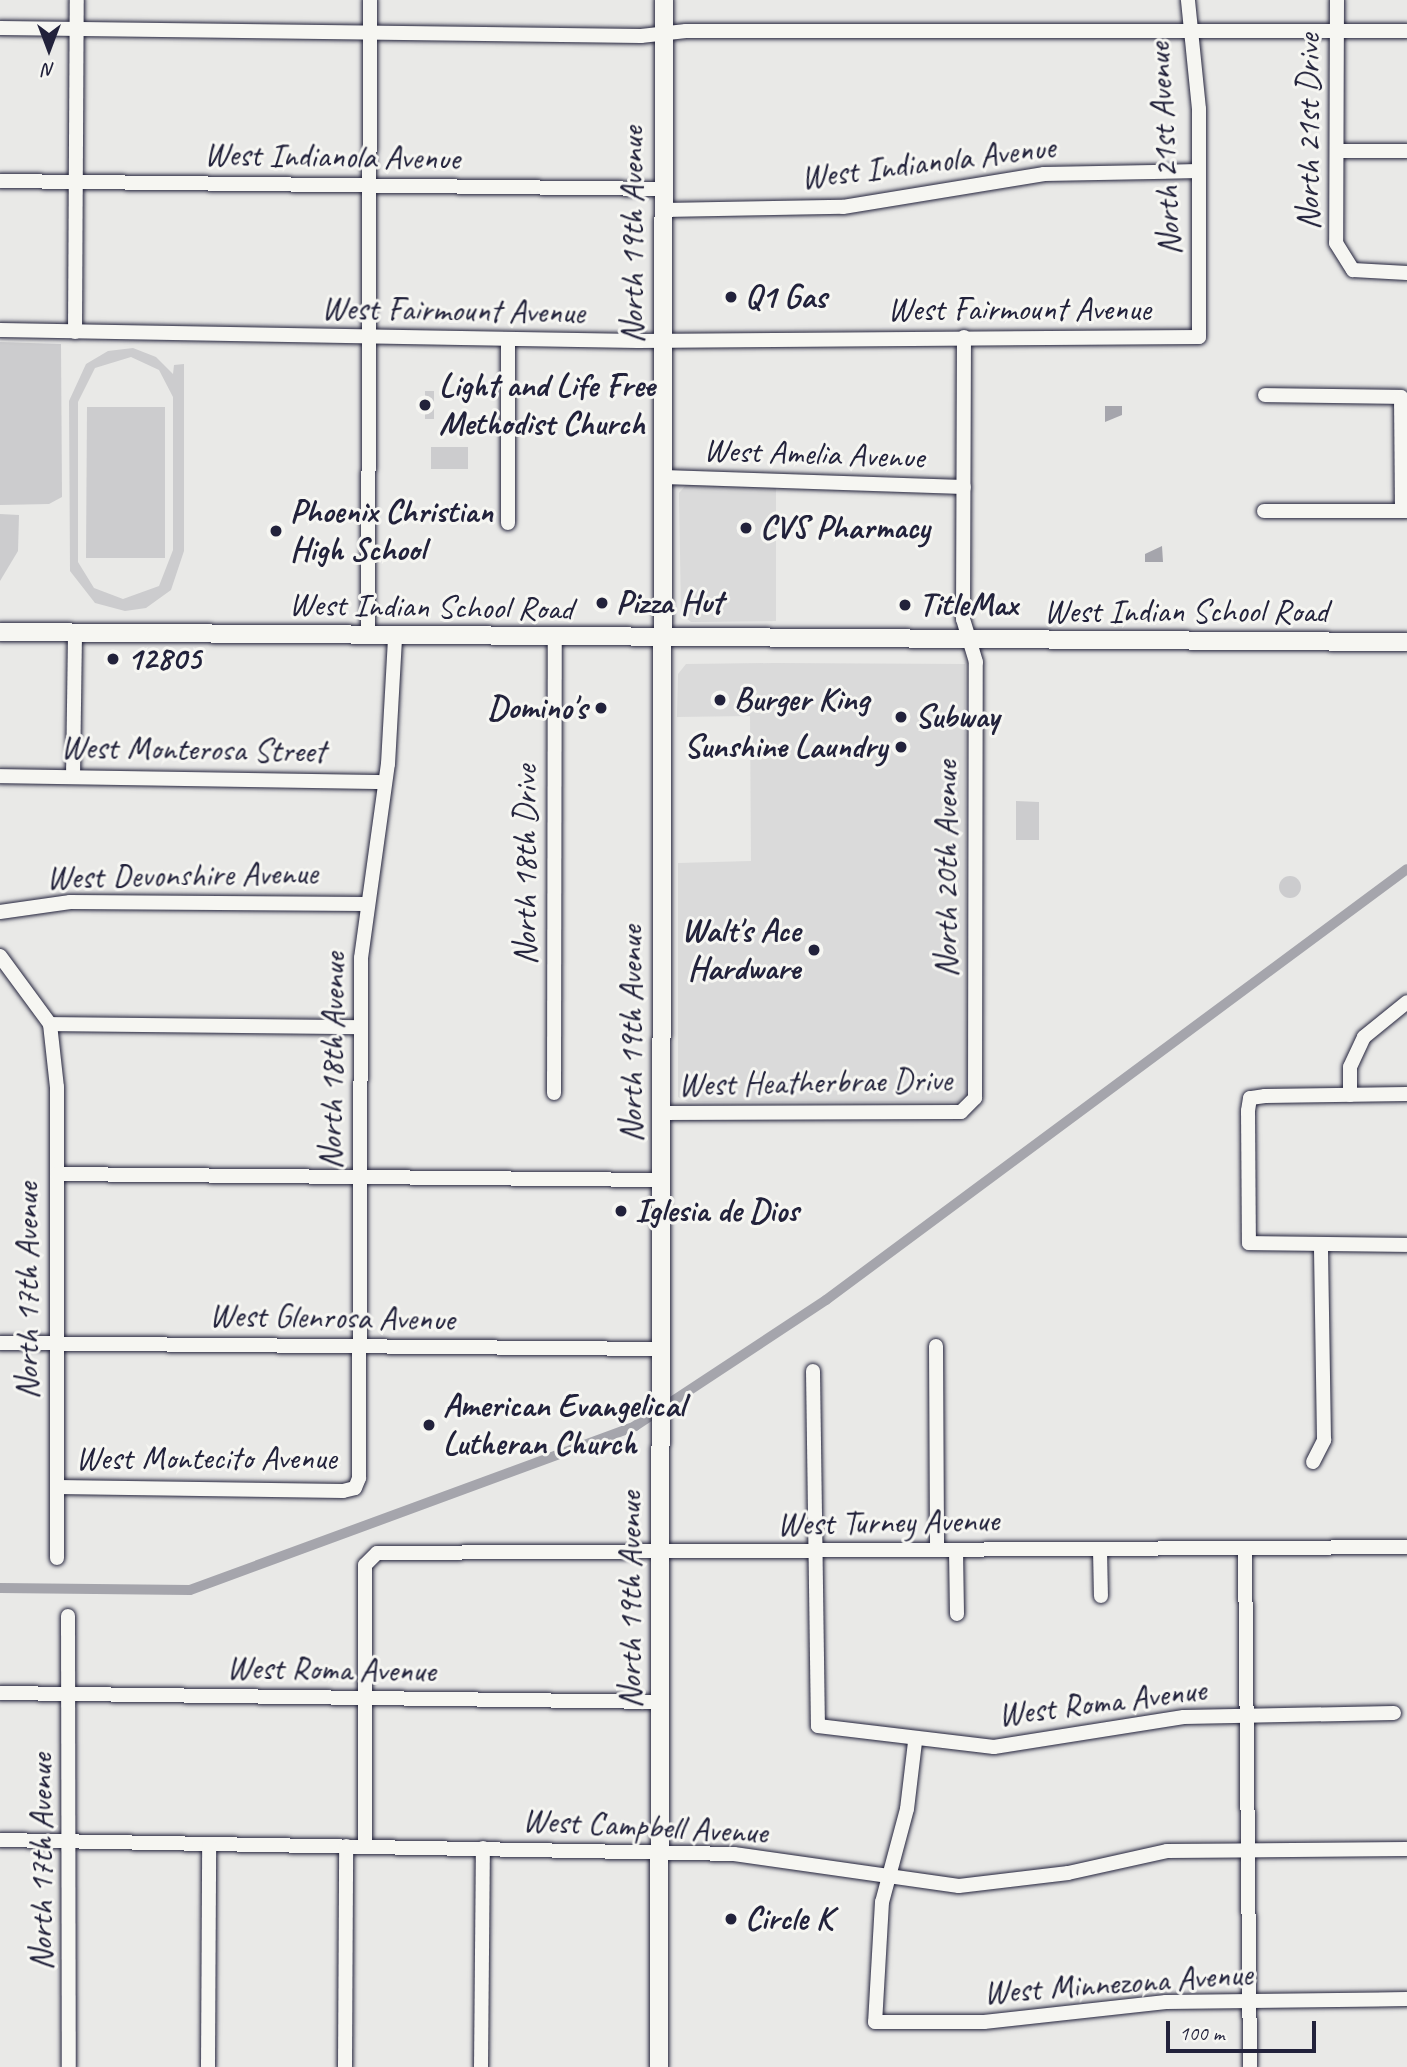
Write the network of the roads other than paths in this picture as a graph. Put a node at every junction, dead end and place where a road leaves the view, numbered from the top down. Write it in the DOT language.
graph roads {
  1 [pos="77,0"];
  2 [pos="370,0"];
  3 [pos="664,0"];
  4 [pos="1188,0"];
  5 [pos="1337,0"];
  6 [pos="0,28"];
  7 [pos="76,29"];
  8 [pos="1337,31"];
  9 [pos="1407,31"];
  10 [pos="370,33"];
  11 [pos="1188,33"];
  12 [pos="663,34"];
  13 [pos="1337,151"];
  14 [pos="1407,152"];
  15 [pos="1199,171"];
  16 [pos="0,181"];
  17 [pos="75,182"];
  18 [pos="370,185"];
  19 [pos="663,189"];
  20 [pos="663,211"];
  21 [pos="1407,272"];
  22 [pos="0,330"];
  23 [pos="75,332"];
  24 [pos="964,337"];
  25 [pos="1199,337"];
  26 [pos="369,338"];
  27 [pos="508,339"];
  28 [pos="663,340"];
  29 [pos="1265,395"];
  30 [pos="663,477"];
  31 [pos="964,487"];
  32 [pos="1264,511"];
  33 [pos="1404,511"];
  34 [pos="508,523"];
  35 [pos="0,632"];
  36 [pos="75,633"];
  37 [pos="368,636"];
  38 [pos="395,637"];
  39 [pos="555,638"];
  40 [pos="662,641"];
  41 [pos="972,641"];
  42 [pos="1407,642"];
  43 [pos="0,776"];
  44 [pos="73,777"];
  45 [pos="385,782"];
  46 [pos="366,904"];
  47 [pos="0,912"];
  48 [pos="0,956"];
  49 [pos="1407,1002"];
  50 [pos="50,1024"];
  51 [pos="359,1027"];
  52 [pos="554,1093"];
  53 [pos="1407,1094"];
  54 [pos="1350,1095"];
  55 [pos="970,1108"];
  56 [pos="661,1113"];
  57 [pos="57,1174"];
  58 [pos="359,1176"];
  59 [pos="662,1180"];
  60 [pos="1407,1245"];
  61 [pos="1321,1246"];
  62 [pos="0,1343"];
  63 [pos="55,1344"];
  64 [pos="359,1346"];
  65 [pos="936,1346"];
  66 [pos="663,1349"];
  67 [pos="813,1371"];
  68 [pos="1313,1462"];
  69 [pos="57,1487"];
  70 [pos="355,1488"];
  71 [pos="1407,1547"];
  72 [pos="1245,1548"];
  73 [pos="937,1550"];
  74 [pos="956,1550"];
  75 [pos="1100,1550"];
  76 [pos="818,1552"];
  77 [pos="662,1555"];
  78 [pos="57,1558"];
  79 [pos="1101,1596"];
  80 [pos="957,1614"];
  81 [pos="68,1616"];
  82 [pos="0,1693"];
  83 [pos="69,1693"];
  84 [pos="365,1699"];
  85 [pos="660,1702"];
  86 [pos="1394,1713"];
  87 [pos="1247,1714"];
  88 [pos="915,1742"];
  89 [pos="0,1840"];
  90 [pos="70,1842"];
  91 [pos="209,1844"];
  92 [pos="346,1846"];
  93 [pos="365,1846"];
  94 [pos="1248,1847"];
  95 [pos="482,1848"];
  96 [pos="1407,1849"];
  97 [pos="660,1852"];
  98 [pos="886,1880"];
  99 [pos="1407,1999"];
  100 [pos="1249,2001"];
  101 [pos="69,2067"];
  102 [pos="208,2067"];
  103 [pos="345,2067"];
  104 [pos="481,2067"];
  105 [pos="659,2067"];
  106 [pos="1250,2067"];
  1 -- 7 [label="street"];
  2 -- 10 [label="street"];
  3 -- 12 [label="main road, North 19th Avenue"];
  4 -- 11 [label="street, North 21st Avenue"];
  5 -- 8 [label="street, North 21st Drive"];
  6 -- 7 [label="street"];
  7 -- 10 [label="street"];
  7 -- 17 [label="street"];
  8 -- 9 [label="street"];
  8 -- 11 [label="street"];
  8 -- 13 [label="street, North 21st Drive"];
  10 -- 12 [label="street"];
  10 -- 18 [label="street"];
  11 -- 12 [label="street"];
  11 -- 15 [label="street, North 21st Avenue"];
  12 -- 19 [label="main road, North 19th Avenue"];
  13 -- 14 [label="street"];
  13 -- 21 [label="street, North 21st Drive"];
  15 -- 20 [label="street, West Indianola Avenue"];
  15 -- 25 [label="street, North 21st Avenue"];
  16 -- 17 [label="street, West Indianola Avenue"];
  17 -- 18 [label="street, West Indianola Avenue"];
  17 -- 23 [label="street"];
  18 -- 19 [label="street, West Indianola Avenue"];
  18 -- 26 [label="street"];
  19 -- 20 [label="main road, North 19th Avenue"];
  20 -- 28 [label="main road, North 19th Avenue"];
  22 -- 23 [label="street, West Fairmount Avenue"];
  23 -- 26 [label="street, West Fairmount Avenue"];
  24 -- 25 [label="street, West Fairmount Avenue"];
  24 -- 28 [label="street, West Fairmount Avenue"];
  24 -- 31 [label="street, North 20th Avenue"];
  26 -- 27 [label="street, West Fairmount Avenue"];
  26 -- 37 [label="street"];
  27 -- 28 [label="street, West Fairmount Avenue"];
  27 -- 34 [label="street"];
  28 -- 30 [label="main road, North 19th Avenue"];
  29 -- 33 [label="street"];
  30 -- 31 [label="street, West Amelia Avenue"];
  30 -- 40 [label="main road, North 19th Avenue"];
  31 -- 41 [label="street, North 20th Avenue"];
  32 -- 33 [label="street"];
  35 -- 36 [label="main road, West Indian School Road"];
  36 -- 37 [label="main road, West Indian School Road"];
  36 -- 44 [label="street"];
  37 -- 38 [label="main road, West Indian School Road"];
  38 -- 39 [label="main road, West Indian School Road"];
  38 -- 45 [label="street, North 18th Avenue"];
  39 -- 40 [label="main road, West Indian School Road"];
  39 -- 52 [label="street, North 18th Drive"];
  40 -- 41 [label="main road, West Indian School Road"];
  40 -- 56 [label="main road, North 19th Avenue"];
  41 -- 42 [label="main road, West Indian School Road"];
  41 -- 55 [label="street, North 20th Avenue"];
  43 -- 44 [label="street, West Monterosa Street"];
  44 -- 45 [label="street, West Monterosa Street"];
  45 -- 46 [label="street, North 18th Avenue"];
  46 -- 47 [label="street, West Devonshire Avenue"];
  46 -- 51 [label="street, North 18th Avenue"];
  48 -- 50 [label="street"];
  49 -- 54 [label="street"];
  50 -- 51 [label="street"];
  50 -- 57 [label="street, North 17th Avenue"];
  51 -- 58 [label="street, North 18th Avenue"];
  53 -- 54 [label="street"];
  54 -- 61 [label="street"];
  55 -- 56 [label="street, West Heatherbrae Drive"];
  56 -- 59 [label="main road, North 19th Avenue"];
  57 -- 58 [label="street"];
  57 -- 63 [label="street, North 17th Avenue"];
  58 -- 59 [label="street"];
  58 -- 64 [label="street, North 18th Avenue"];
  59 -- 66 [label="main road, North 19th Avenue"];
  60 -- 61 [label="street"];
  61 -- 68 [label="street"];
  62 -- 63 [label="street, West Glenrosa Avenue"];
  63 -- 64 [label="street, West Glenrosa Avenue"];
  63 -- 69 [label="street, North 17th Avenue"];
  64 -- 66 [label="street, West Glenrosa Avenue"];
  64 -- 70 [label="street, North 18th Avenue"];
  65 -- 73 [label="street"];
  66 -- 77 [label="main road, North 19th Avenue"];
  67 -- 76 [label="street"];
  69 -- 70 [label="street, West Montecito Avenue"];
  69 -- 78 [label="street, North 17th Avenue"];
  71 -- 72 [label="street, West Turney Avenue"];
  72 -- 75 [label="street, West Turney Avenue"];
  72 -- 87 [label="street"];
  73 -- 74 [label="street, West Turney Avenue"];
  73 -- 76 [label="street, West Turney Avenue"];
  74 -- 75 [label="street, West Turney Avenue"];
  74 -- 80 [label="street"];
  75 -- 79 [label="street"];
  76 -- 77 [label="street, West Turney Avenue"];
  76 -- 88 [label="street, West Roma Avenue"];
  77 -- 84 [label="street, West Turney Avenue"];
  77 -- 85 [label="main road, North 19th Avenue"];
  81 -- 83 [label="street, North 17th Avenue"];
  82 -- 83 [label="street, West Roma Avenue"];
  83 -- 84 [label="street, West Roma Avenue"];
  83 -- 90 [label="street, North 17th Avenue"];
  84 -- 85 [label="street, West Roma Avenue"];
  84 -- 93 [label="street"];
  85 -- 97 [label="main road, North 19th Avenue"];
  86 -- 87 [label="street, West Roma Avenue"];
  87 -- 88 [label="street, West Roma Avenue"];
  87 -- 94 [label="street"];
  88 -- 98 [label="street"];
  89 -- 90 [label="street, West Campbell Avenue"];
  90 -- 91 [label="street, West Campbell Avenue"];
  90 -- 101 [label="street, North 17th Avenue"];
  91 -- 92 [label="street, West Campbell Avenue"];
  91 -- 102 [label="street"];
  92 -- 93 [label="street, West Campbell Avenue"];
  92 -- 103 [label="street"];
  93 -- 95 [label="street, West Campbell Avenue"];
  94 -- 96 [label="street, West Campbell Avenue"];
  94 -- 98 [label="street, West Campbell Avenue"];
  94 -- 100 [label="street"];
  95 -- 97 [label="street, West Campbell Avenue"];
  95 -- 104 [label="street"];
  97 -- 98 [label="street, West Campbell Avenue"];
  97 -- 105 [label="main road, North 19th Avenue"];
  98 -- 100 [label="street, West Minnezona Avenue"];
  99 -- 100 [label="street, West Minnezona Avenue"];
  100 -- 106 [label="street"];
}
